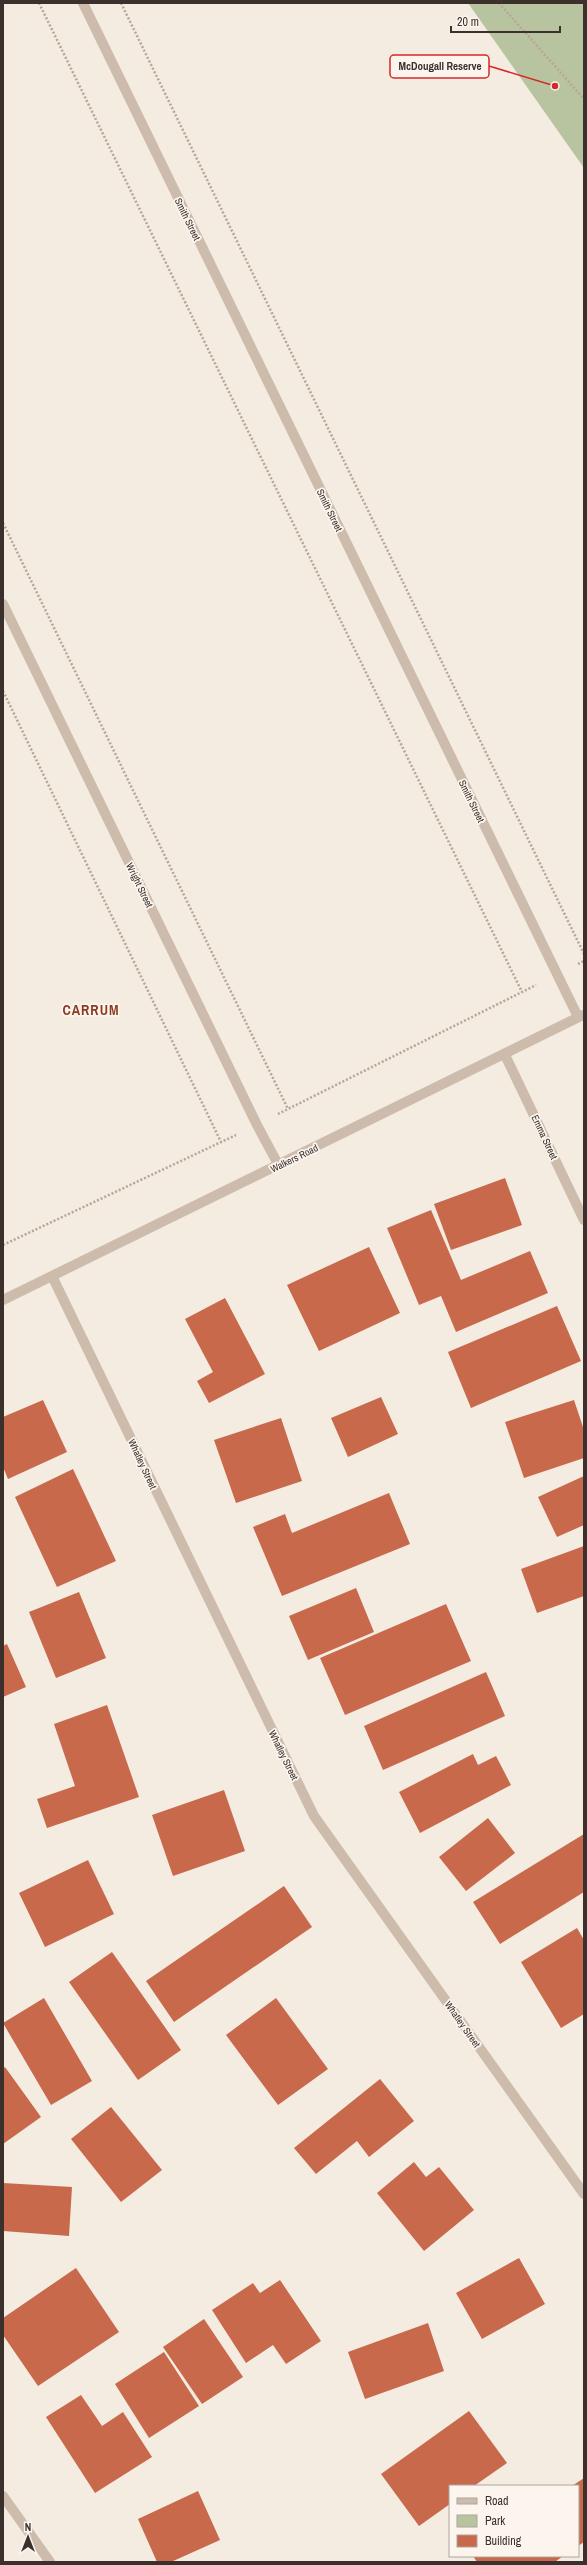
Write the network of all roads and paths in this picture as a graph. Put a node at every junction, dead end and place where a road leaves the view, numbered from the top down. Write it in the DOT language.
graph roads {
  1 [pos="39,3"];
  2 [pos="83,3"];
  3 [pos="121,3"];
  4 [pos="499,3"];
  5 [pos="584,99"];
  6 [pos="3,523"];
  7 [pos="3,604"];
  8 [pos="3,691"];
  9 [pos="584,954"];
  10 [pos="584,962"];
  11 [pos="557,975"];
  12 [pos="522,992"];
  13 [pos="581,1016"];
  14 [pos="505,1055"];
  15 [pos="288,1109"];
  16 [pos="257,1125"];
  17 [pos="221,1142"];
  18 [pos="279,1166"];
  19 [pos="584,1220"];
  20 [pos="3,1245"];
  21 [pos="52,1276"];
  22 [pos="3,1300"];
  23 [pos="584,2194"];
  24 [pos="3,2496"];
  25 [pos="50,2562"];
  1 -- 12 [label="path"];
  2 -- 11 [label="street, Smith Street"];
  3 -- 9 [label="path"];
  4 -- 5 [label="path"];
  6 -- 15 [label="path"];
  7 -- 16 [label="street, Wright Street"];
  8 -- 17 [label="path"];
  10 -- 11 [label="path"];
  11 -- 12 [label="path"];
  11 -- 13 [label="street, Smith Street"];
  12 -- 15 [label="path"];
  13 -- 14 [label="street, Walkers Road"];
  14 -- 18 [label="street, Walkers Road"];
  14 -- 19 [label="street, Emma Street"];
  15 -- 16 [label="path"];
  16 -- 17 [label="path"];
  16 -- 18 [label="street, Wright Street"];
  17 -- 20 [label="path"];
  18 -- 21 [label="street, Walkers Road"];
  21 -- 22 [label="street, Walkers Road"];
  21 -- 23 [label="street, Whatley Street"];
  24 -- 25 [label="street"];
}
